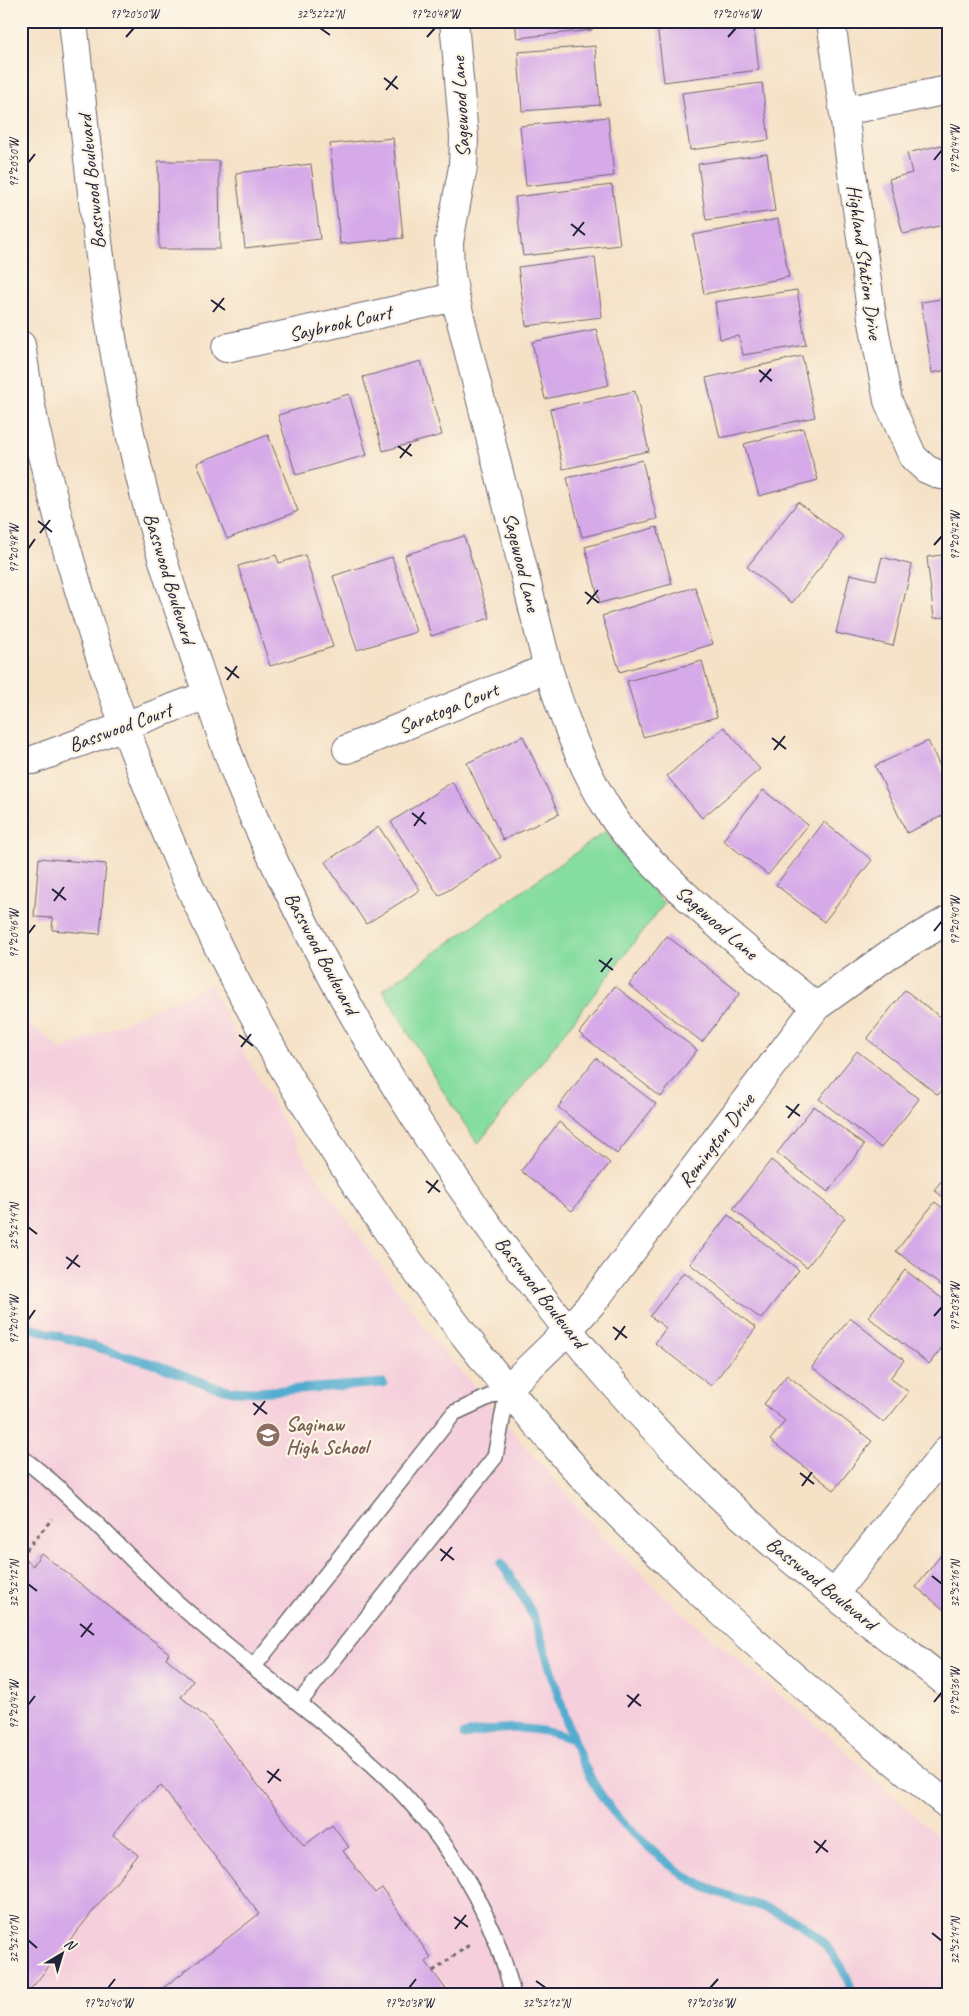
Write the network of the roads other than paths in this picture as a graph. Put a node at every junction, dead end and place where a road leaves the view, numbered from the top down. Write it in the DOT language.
graph roads {
  1 [pos="73,21"];
  2 [pos="454,21"];
  3 [pos="831,21"];
  4 [pos="948,90"];
  5 [pos="844,111"];
  6 [pos="455,297"];
  7 [pos="21,345"];
  8 [pos="226,348"];
  9 [pos="948,476"];
  10 [pos="548,668"];
  11 [pos="207,695"];
  12 [pos="124,726"];
  13 [pos="347,749"];
  14 [pos="33,760"];
  15 [pos="948,920"];
  16 [pos="816,1007"];
  17 [pos="569,1329"];
  18 [pos="508,1388"];
  19 [pos="948,1449"];
  20 [pos="21,1457"];
  21 [pos="834,1594"];
  22 [pos="254,1666"];
  23 [pos="948,1684"];
  24 [pos="298,1703"];
  25 [pos="948,1805"];
  26 [pos="513,1995"];
  1 -- 11 [label="main road, Basswood Boulevard"];
  2 -- 6 [label="main road, Sagewood Lane"];
  3 -- 5 [label="main road, Highland Station Drive"];
  4 -- 5 [label="main road"];
  5 -- 9 [label="main road, Highland Station Drive"];
  6 -- 8 [label="main road, Saybrook Court"];
  6 -- 10 [label="main road, Sagewood Lane"];
  7 -- 12 [label="main road"];
  10 -- 13 [label="main road, Saratoga Court"];
  10 -- 16 [label="main road, Sagewood Lane"];
  11 -- 12 [label="main road, Basswood Court"];
  11 -- 17 [label="main road, Basswood Boulevard"];
  12 -- 14 [label="main road, Basswood Court"];
  12 -- 18 [label="main road"];
  15 -- 16 [label="main road, Remington Drive"];
  16 -- 17 [label="main road, Remington Drive"];
  17 -- 18 [label="main road, Remington Drive"];
  17 -- 21 [label="main road, Basswood Boulevard"];
  18 -- 22 [label="lane"];
  18 -- 24 [label="lane"];
  18 -- 25 [label="main road"];
  19 -- 21 [label="main road"];
  20 -- 22 [label="lane"];
  21 -- 23 [label="main road, Basswood Boulevard"];
  22 -- 24 [label="lane"];
  24 -- 26 [label="lane"];
}
